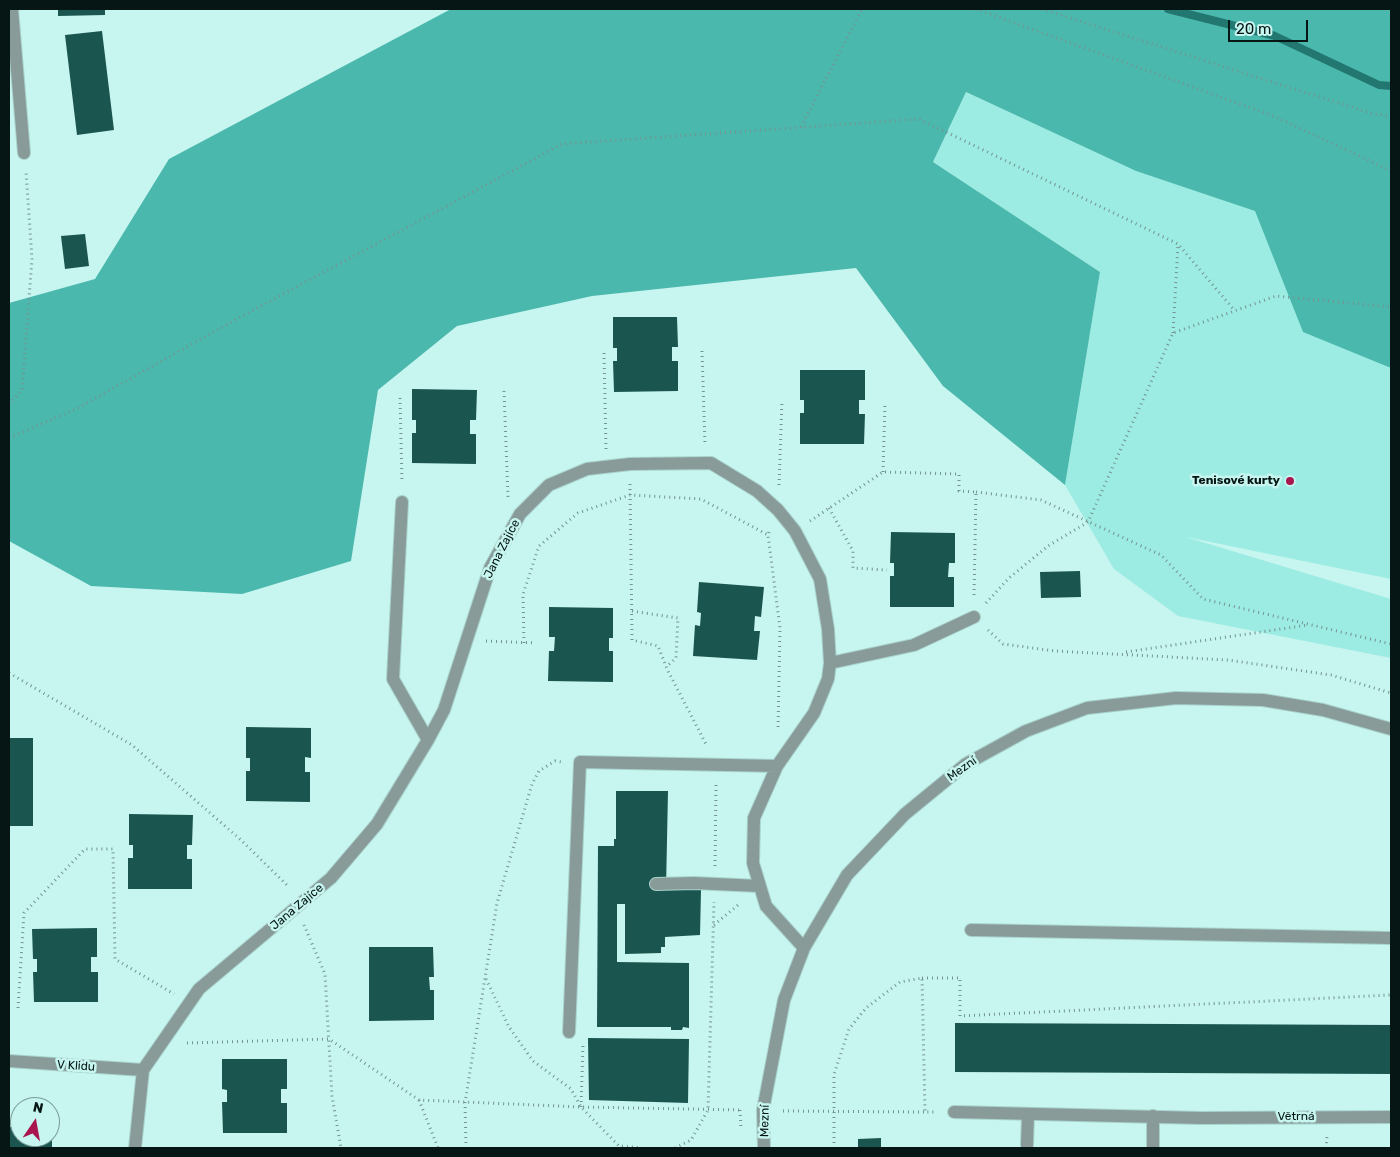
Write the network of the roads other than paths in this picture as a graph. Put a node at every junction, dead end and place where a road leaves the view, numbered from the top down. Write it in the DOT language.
graph roads {
  1 [pos="12,9"];
  2 [pos="24,153"];
  3 [pos="402,502"];
  4 [pos="974,617"];
  5 [pos="830,663"];
  6 [pos="1391,729"];
  7 [pos="428,740"];
  8 [pos="777,766"];
  9 [pos="656,884"];
  10 [pos="759,886"];
  11 [pos="971,930"];
  12 [pos="1391,938"];
  13 [pos="804,948"];
  14 [pos="569,1032"];
  15 [pos="9,1061"];
  16 [pos="143,1070"];
  17 [pos="954,1112"];
  18 [pos="1028,1114"];
  19 [pos="1153,1116"];
  20 [pos="1391,1117"];
  21 [pos="1027,1145"];
  22 [pos="135,1148"];
  23 [pos="764,1148"];
  24 [pos="1153,1148"];
  1 -- 2 [label="street"];
  3 -- 7 [label="street"];
  4 -- 5 [label="street"];
  5 -- 7 [label="street, Jana Zajíce"];
  5 -- 8 [label="street, Jana Zajíce"];
  6 -- 13 [label="street, Mezní"];
  7 -- 16 [label="street, Jana Zajíce"];
  8 -- 10 [label="street, Jana Zajíce"];
  8 -- 14 [label="street"];
  9 -- 10 [label="street"];
  10 -- 13 [label="street, Jana Zajíce"];
  11 -- 12 [label="street"];
  13 -- 23 [label="street, Mezní"];
  15 -- 16 [label="street, V Klidu"];
  16 -- 22 [label="street, Jana Zajíce"];
  17 -- 18 [label="street, Větrná"];
  18 -- 19 [label="street, Větrná"];
  18 -- 21 [label="street"];
  19 -- 20 [label="street, Větrná"];
  19 -- 24 [label="street"];
}
